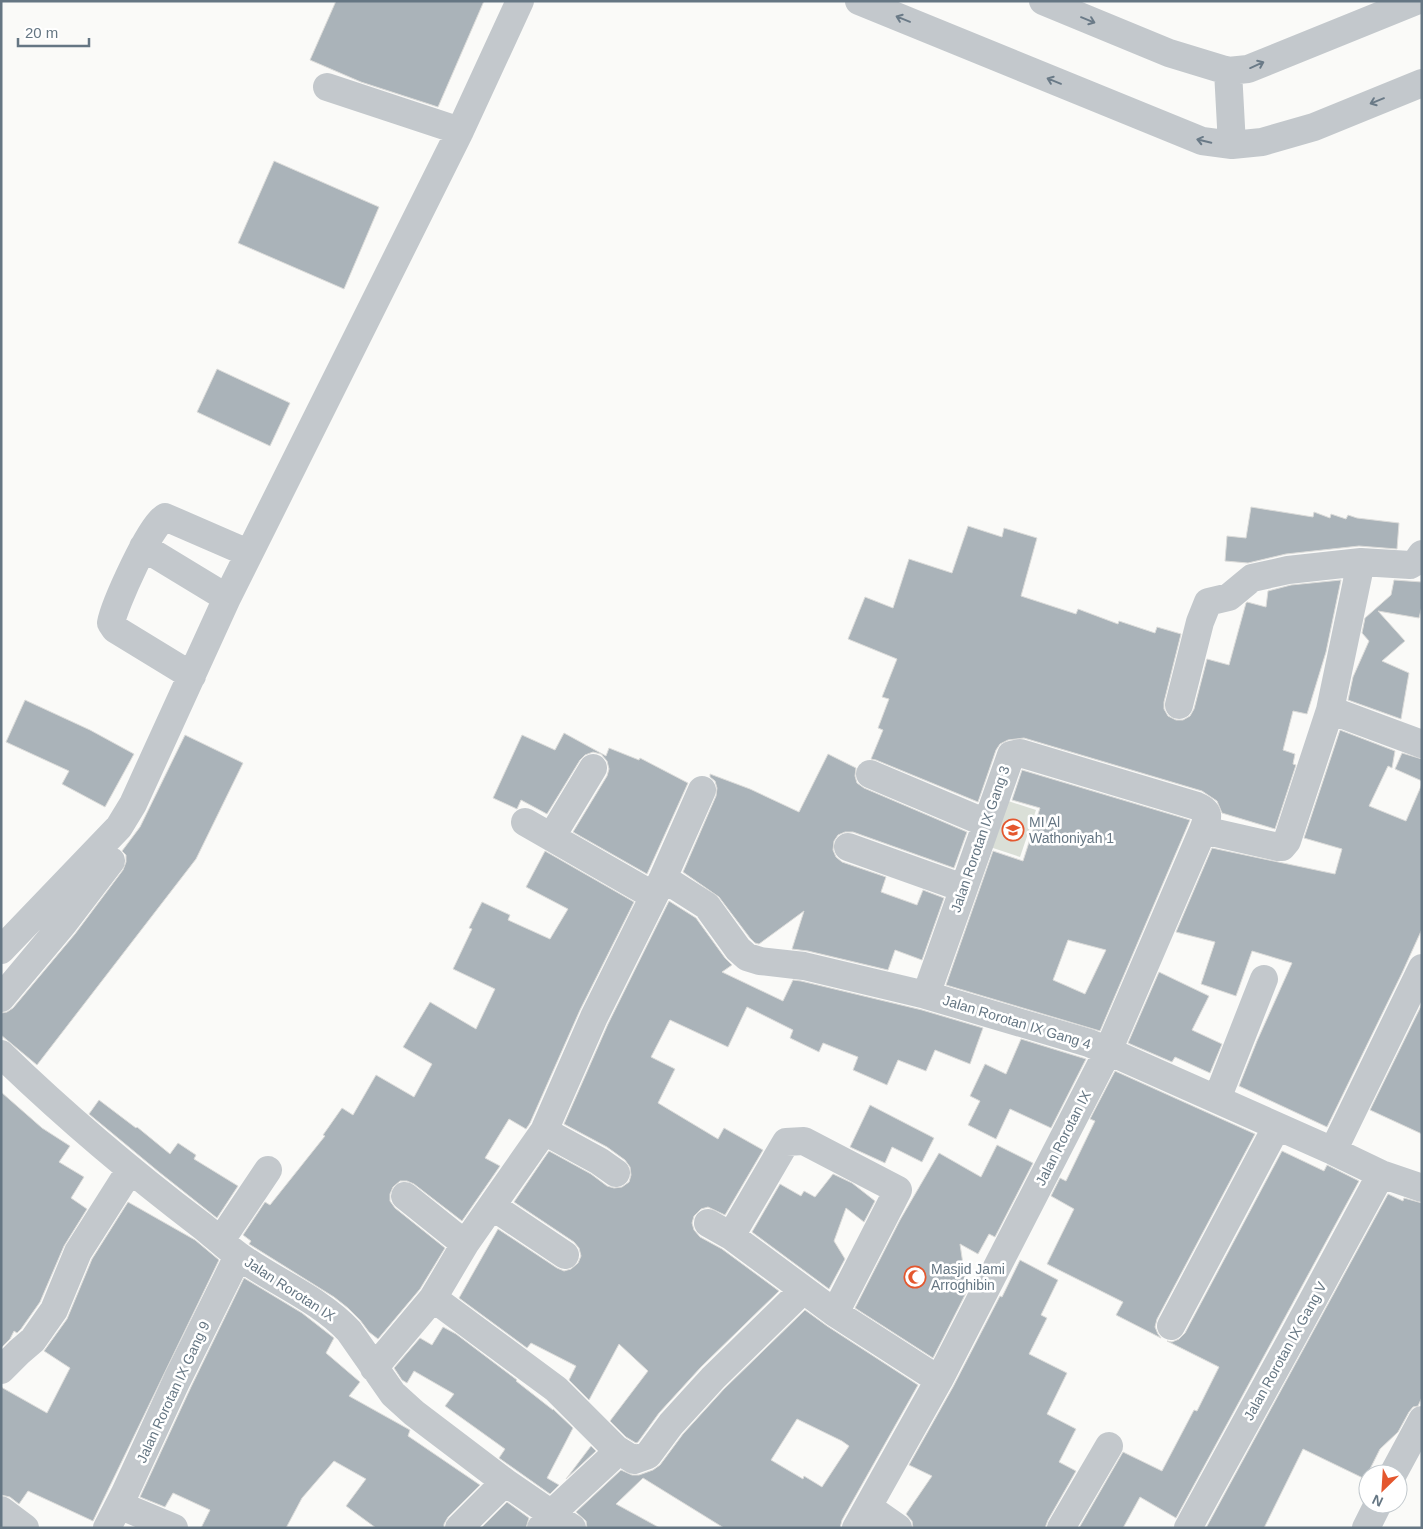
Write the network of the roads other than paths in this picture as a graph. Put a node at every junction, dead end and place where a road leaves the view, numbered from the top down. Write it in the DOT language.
graph roads {
  1 [pos="520,1"];
  2 [pos="859,1"];
  3 [pos="1042,1"];
  4 [pos="1416,1"];
  5 [pos="1228,71"];
  6 [pos="1422,83"];
  7 [pos="327,87"];
  8 [pos="460,131"];
  9 [pos="1232,145"];
  10 [pos="143,547"];
  11 [pos="248,553"];
  12 [pos="1422,554"];
  13 [pos="1361,562"];
  14 [pos="227,598"];
  15 [pos="192,676"];
  16 [pos="1179,705"];
  17 [pos="1330,710"];
  18 [pos="1422,744"];
  19 [pos="593,768"];
  20 [pos="870,774"];
  21 [pos="702,790"];
  22 [pos="525,822"];
  23 [pos="986,823"];
  24 [pos="1203,830"];
  25 [pos="552,836"];
  26 [pos="848,847"];
  27 [pos="111,861"];
  28 [pos="659,887"];
  29 [pos="963,888"];
  30 [pos="1,950"];
  31 [pos="1422,968"];
  32 [pos="1264,979"];
  33 [pos="926,994"];
  34 [pos="1,998"];
  35 [pos="1108,1051"];
  36 [pos="1,1054"];
  37 [pos="1217,1099"];
  38 [pos="1278,1126"];
  39 [pos="544,1131"];
  40 [pos="1333,1151"];
  41 [pos="130,1170"];
  42 [pos="268,1170"];
  43 [pos="616,1172"];
  44 [pos="1381,1174"];
  45 [pos="1422,1188"];
  46 [pos="405,1196"];
  47 [pos="492,1206"];
  48 [pos="708,1223"];
  49 [pos="731,1236"];
  50 [pos="465,1244"];
  51 [pos="229,1248"];
  52 [pos="565,1255"];
  53 [pos="803,1290"];
  54 [pos="433,1298"];
  55 [pos="835,1313"];
  56 [pos="1171,1326"];
  57 [pos="374,1368"];
  58 [pos="1,1370"];
  59 [pos="939,1380"];
  60 [pos="1422,1420"];
  61 [pos="1109,1446"];
  62 [pos="616,1449"];
  63 [pos="1407,1462"];
  64 [pos="505,1482"];
  65 [pos="1,1510"];
  66 [pos="1373,1514"];
  67 [pos="113,1516"];
  68 [pos="862,1517"];
  69 [pos="555,1523"];
  70 [pos="25,1528"];
  71 [pos="174,1528"];
  72 [pos="459,1528"];
  73 [pos="898,1528"];
  74 [pos="1061,1528"];
  75 [pos="1188,1528"];
  76 [pos="1366,1528"];
  1 -- 8 [label="street"];
  9 -- 2 [label="street, one-way"];
  3 -- 5 [label="street, one-way"];
  5 -- 4 [label="street, one-way"];
  5 -- 9 [label="street"];
  6 -- 9 [label="street, one-way"];
  7 -- 8 [label="street"];
  8 -- 11 [label="street"];
  10 -- 11 [label="street"];
  10 -- 14 [label="street"];
  10 -- 15 [label="street"];
  11 -- 14 [label="street"];
  12 -- 13 [label="street"];
  13 -- 16 [label="street"];
  13 -- 17 [label="street"];
  14 -- 15 [label="street"];
  15 -- 30 [label="street"];
  17 -- 18 [label="street"];
  17 -- 24 [label="street"];
  19 -- 25 [label="street"];
  20 -- 23 [label="street"];
  21 -- 28 [label="street"];
  22 -- 25 [label="street, Jalan Rorotan IX Gang 4"];
  23 -- 24 [label="street, Jalan Rorotan IX Gang 3"];
  23 -- 29 [label="street, Jalan Rorotan IX Gang 3"];
  24 -- 35 [label="street, Jalan Rorotan IX Gang 4"];
  25 -- 28 [label="street, Jalan Rorotan IX Gang 4"];
  26 -- 29 [label="street"];
  27 -- 34 [label="street"];
  28 -- 33 [label="street, Jalan Rorotan IX Gang 4"];
  28 -- 39 [label="street"];
  29 -- 33 [label="street, Jalan Rorotan IX Gang 3"];
  31 -- 40 [label="street"];
  32 -- 37 [label="street"];
  33 -- 35 [label="street, Jalan Rorotan IX Gang 4"];
  35 -- 37 [label="street"];
  35 -- 59 [label="street, Jalan Rorotan IX"];
  36 -- 41 [label="street, Jalan Rorotan IX"];
  37 -- 38 [label="street"];
  38 -- 40 [label="street"];
  38 -- 56 [label="street"];
  39 -- 43 [label="street"];
  39 -- 47 [label="street"];
  40 -- 44 [label="street"];
  41 -- 51 [label="street, Jalan Rorotan IX"];
  41 -- 58 [label="street"];
  42 -- 51 [label="street, Jalan Rorotan IX Gang 9"];
  44 -- 45 [label="street"];
  44 -- 75 [label="street, Jalan Rorotan IX Gang V"];
  46 -- 50 [label="street"];
  47 -- 50 [label="street"];
  47 -- 52 [label="street"];
  48 -- 49 [label="street"];
  49 -- 53 [label="street"];
  49 -- 55 [label="street"];
  50 -- 54 [label="street"];
  51 -- 57 [label="street, Jalan Rorotan IX"];
  51 -- 67 [label="street, Jalan Rorotan IX Gang 9"];
  53 -- 55 [label="street"];
  53 -- 62 [label="street"];
  54 -- 57 [label="street"];
  54 -- 62 [label="street"];
  55 -- 59 [label="street"];
  57 -- 64 [label="street, Jalan Rorotan IX"];
  59 -- 68 [label="street, Jalan Rorotan IX"];
  60 -- 63 [label="street"];
  61 -- 74 [label="street"];
  62 -- 69 [label="street"];
  64 -- 69 [label="street, Jalan Rorotan IX"];
  64 -- 72 [label="street"];
  65 -- 70 [label="street"];
  66 -- 76 [label="street"];
  67 -- 71 [label="street"];
  68 -- 73 [label="street"];
}
